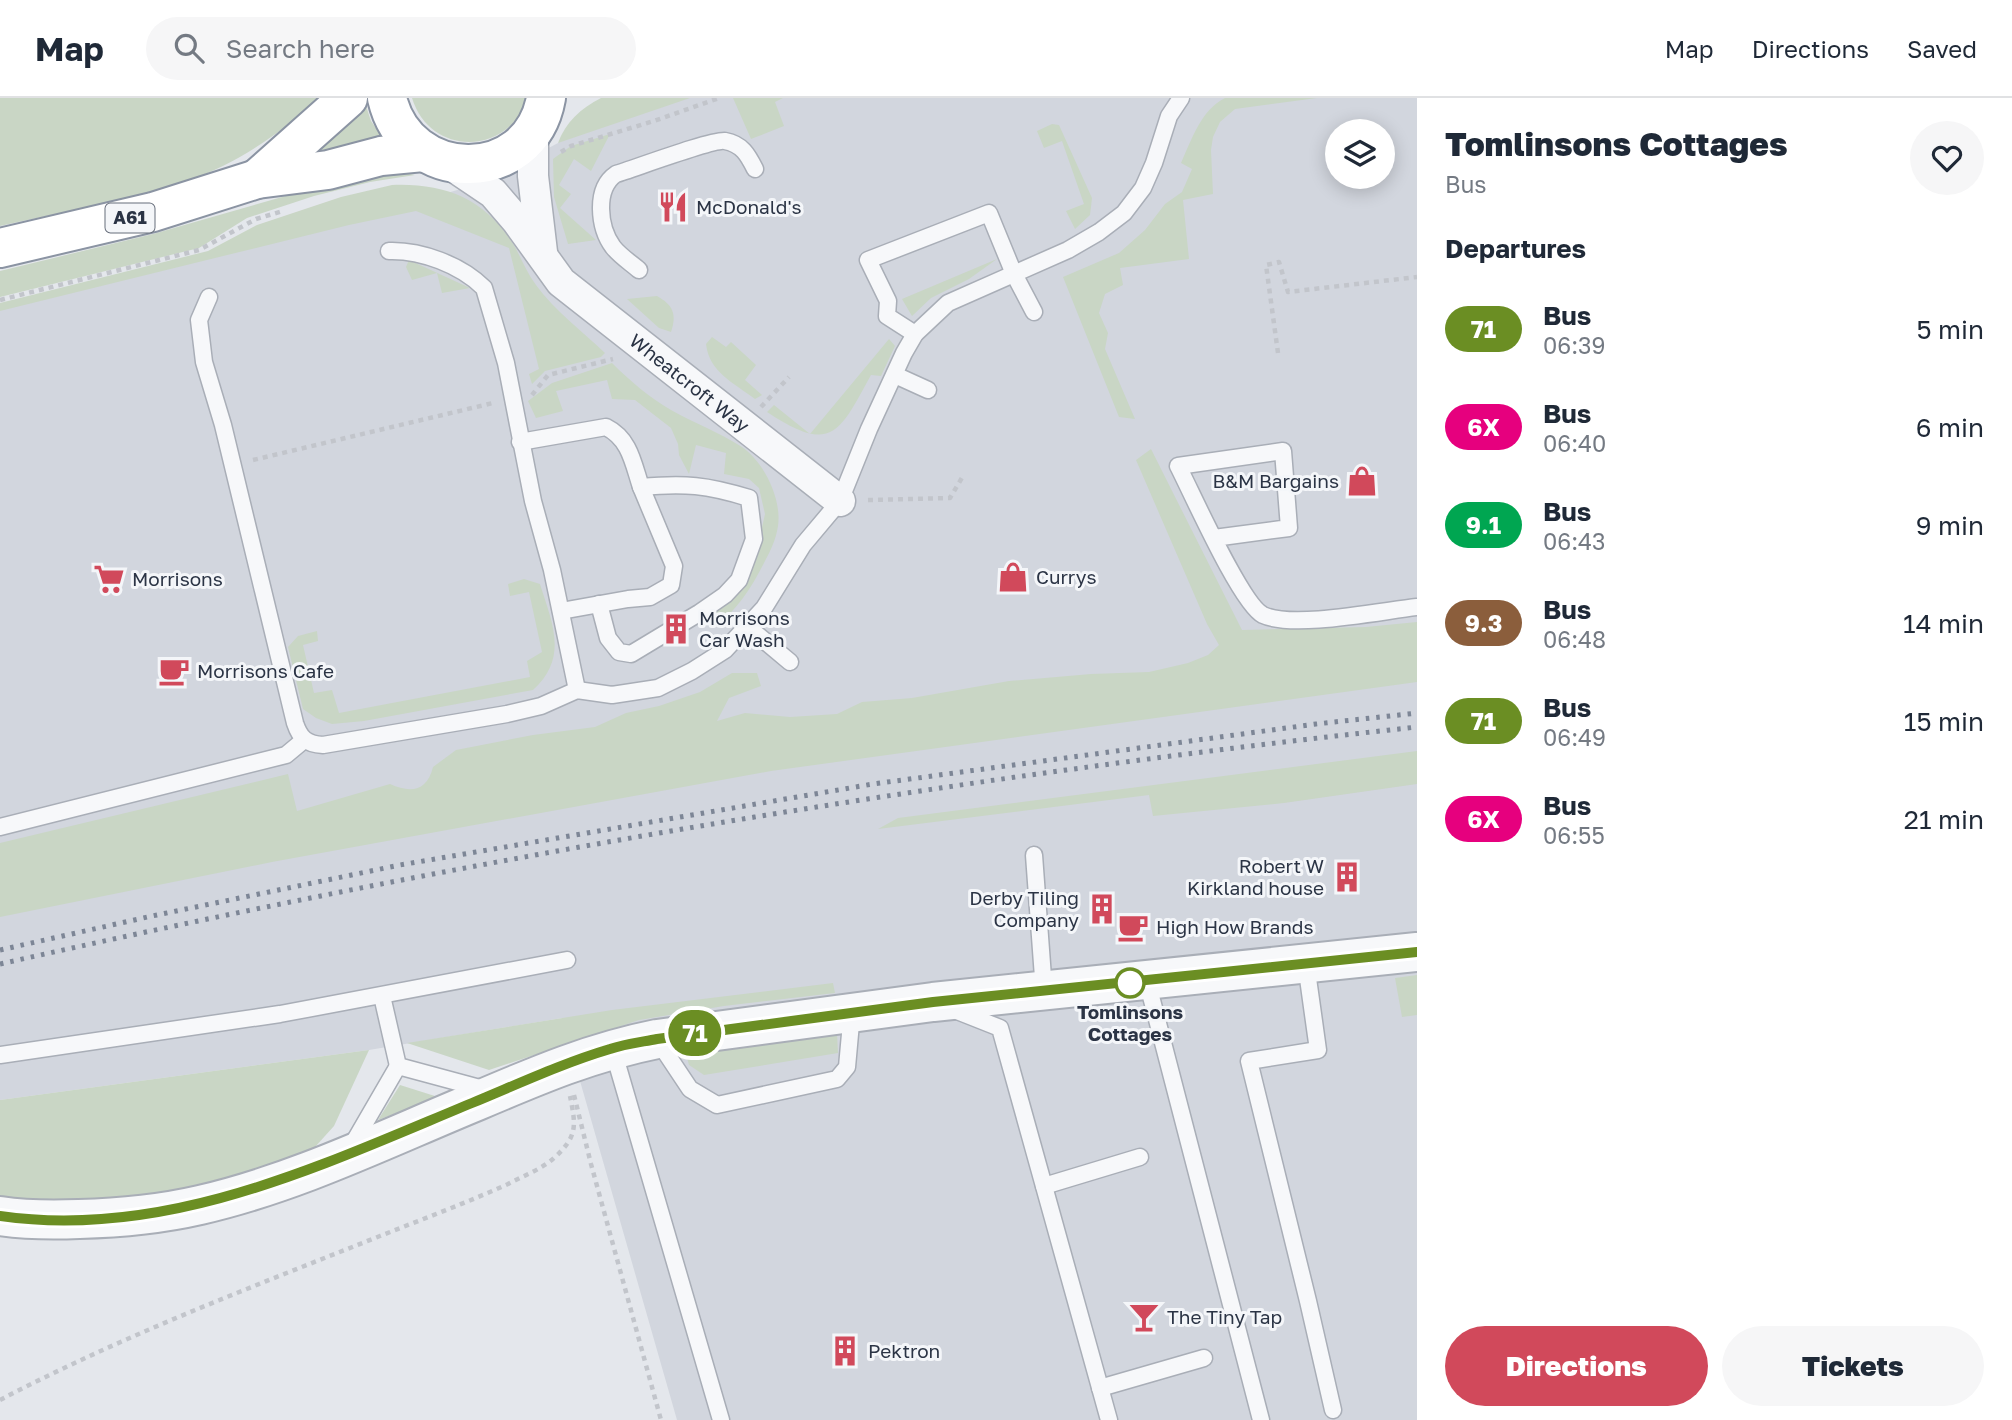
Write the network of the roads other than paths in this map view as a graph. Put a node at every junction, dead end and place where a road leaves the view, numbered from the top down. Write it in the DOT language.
graph roads {
  1 [pos="348,98"];
  2 [pos="387,98"];
  3 [pos="1181,98"];
  4 [pos="548,109"];
  5 [pos="435,157"];
  6 [pos="755,169"];
  7 [pos="257,179"];
  8 [pos="0,248"];
  9 [pos="389,251"];
  10 [pos="543,260"];
  11 [pos="639,270"];
  12 [pos="1014,274"];
  13 [pos="209,297"];
  14 [pos="1034,312"];
  15 [pos="915,334"];
  16 [pos="895,375"];
  17 [pos="928,390"];
  18 [pos="520,442"];
  19 [pos="641,487"];
  20 [pos="841,500"];
  21 [pos="1214,538"];
  22 [pos="599,604"];
  23 [pos="1417,607"];
  24 [pos="561,611"];
  25 [pos="748,627"];
  26 [pos="790,662"];
  27 [pos="577,690"];
  28 [pos="303,740"];
  29 [pos="0,827"];
  30 [pos="1034,855"];
  31 [pos="1417,952"];
  32 [pos="567,960"];
  33 [pos="1306,964"];
  34 [pos="1147,981"];
  35 [pos="1044,991"];
  36 [pos="382,996"];
  37 [pos="933,1002"];
  38 [pos="852,1012"];
  39 [pos="657,1039"];
  40 [pos="612,1048"];
  41 [pos="0,1055"];
  42 [pos="398,1066"];
  43 [pos="496,1093"];
  44 [pos="346,1155"];
  45 [pos="1140,1157"];
  46 [pos="1044,1186"];
  47 [pos="0,1216"];
  48 [pos="1203,1358"];
  49 [pos="1100,1388"];
  50 [pos="1333,1410"];
  51 [pos="721,1420"];
  52 [pos="1109,1420"];
  53 [pos="1261,1420"];
  1 -- 7 [label="highway, A61"];
  2 -- 5 [label="highway"];
  3 -- 12 [label="lane"];
  4 -- 5 [label="highway"];
  4 -- 10 [label="street"];
  5 -- 7 [label="highway, A61"];
  5 -- 10 [label="street, Wheatcroft Way"];
  6 -- 11 [label="lane"];
  7 -- 8 [label="highway, A61"];
  9 -- 18 [label="lane"];
  10 -- 20 [label="street, Wheatcroft Way"];
  12 -- 14 [label="lane"];
  12 -- 15 [label="lane"];
  12 -- 15 [label="lane"];
  13 -- 28 [label="lane"];
  15 -- 16 [label="lane"];
  16 -- 17 [label="lane"];
  16 -- 20 [label="lane"];
  18 -- 19 [label="lane"];
  18 -- 24 [label="lane"];
  19 -- 22 [label="lane"];
  19 -- 22 [label="lane"];
  20 -- 25 [label="lane"];
  21 -- 21 [label="lane"];
  21 -- 23 [label="lane"];
  22 -- 24 [label="lane"];
  24 -- 27 [label="lane"];
  25 -- 26 [label="lane"];
  25 -- 27 [label="lane"];
  27 -- 28 [label="lane"];
  28 -- 29 [label="lane"];
  30 -- 35 [label="lane"];
  31 -- 33 [label="street"];
  32 -- 36 [label="lane"];
  33 -- 34 [label="street"];
  33 -- 50 [label="lane"];
  34 -- 35 [label="street"];
  34 -- 53 [label="lane"];
  35 -- 37 [label="street"];
  36 -- 41 [label="lane"];
  36 -- 42 [label="lane"];
  37 -- 38 [label="street"];
  37 -- 46 [label="lane"];
  38 -- 39 [label="street"];
  38 -- 39 [label="lane"];
  39 -- 40 [label="street"];
  40 -- 43 [label="street"];
  40 -- 51 [label="lane"];
  42 -- 43 [label="lane"];
  42 -- 44 [label="lane"];
  43 -- 44 [label="street"];
  44 -- 47 [label="street"];
  45 -- 46 [label="lane"];
  46 -- 49 [label="lane"];
  48 -- 49 [label="lane"];
  49 -- 52 [label="lane"];
}
